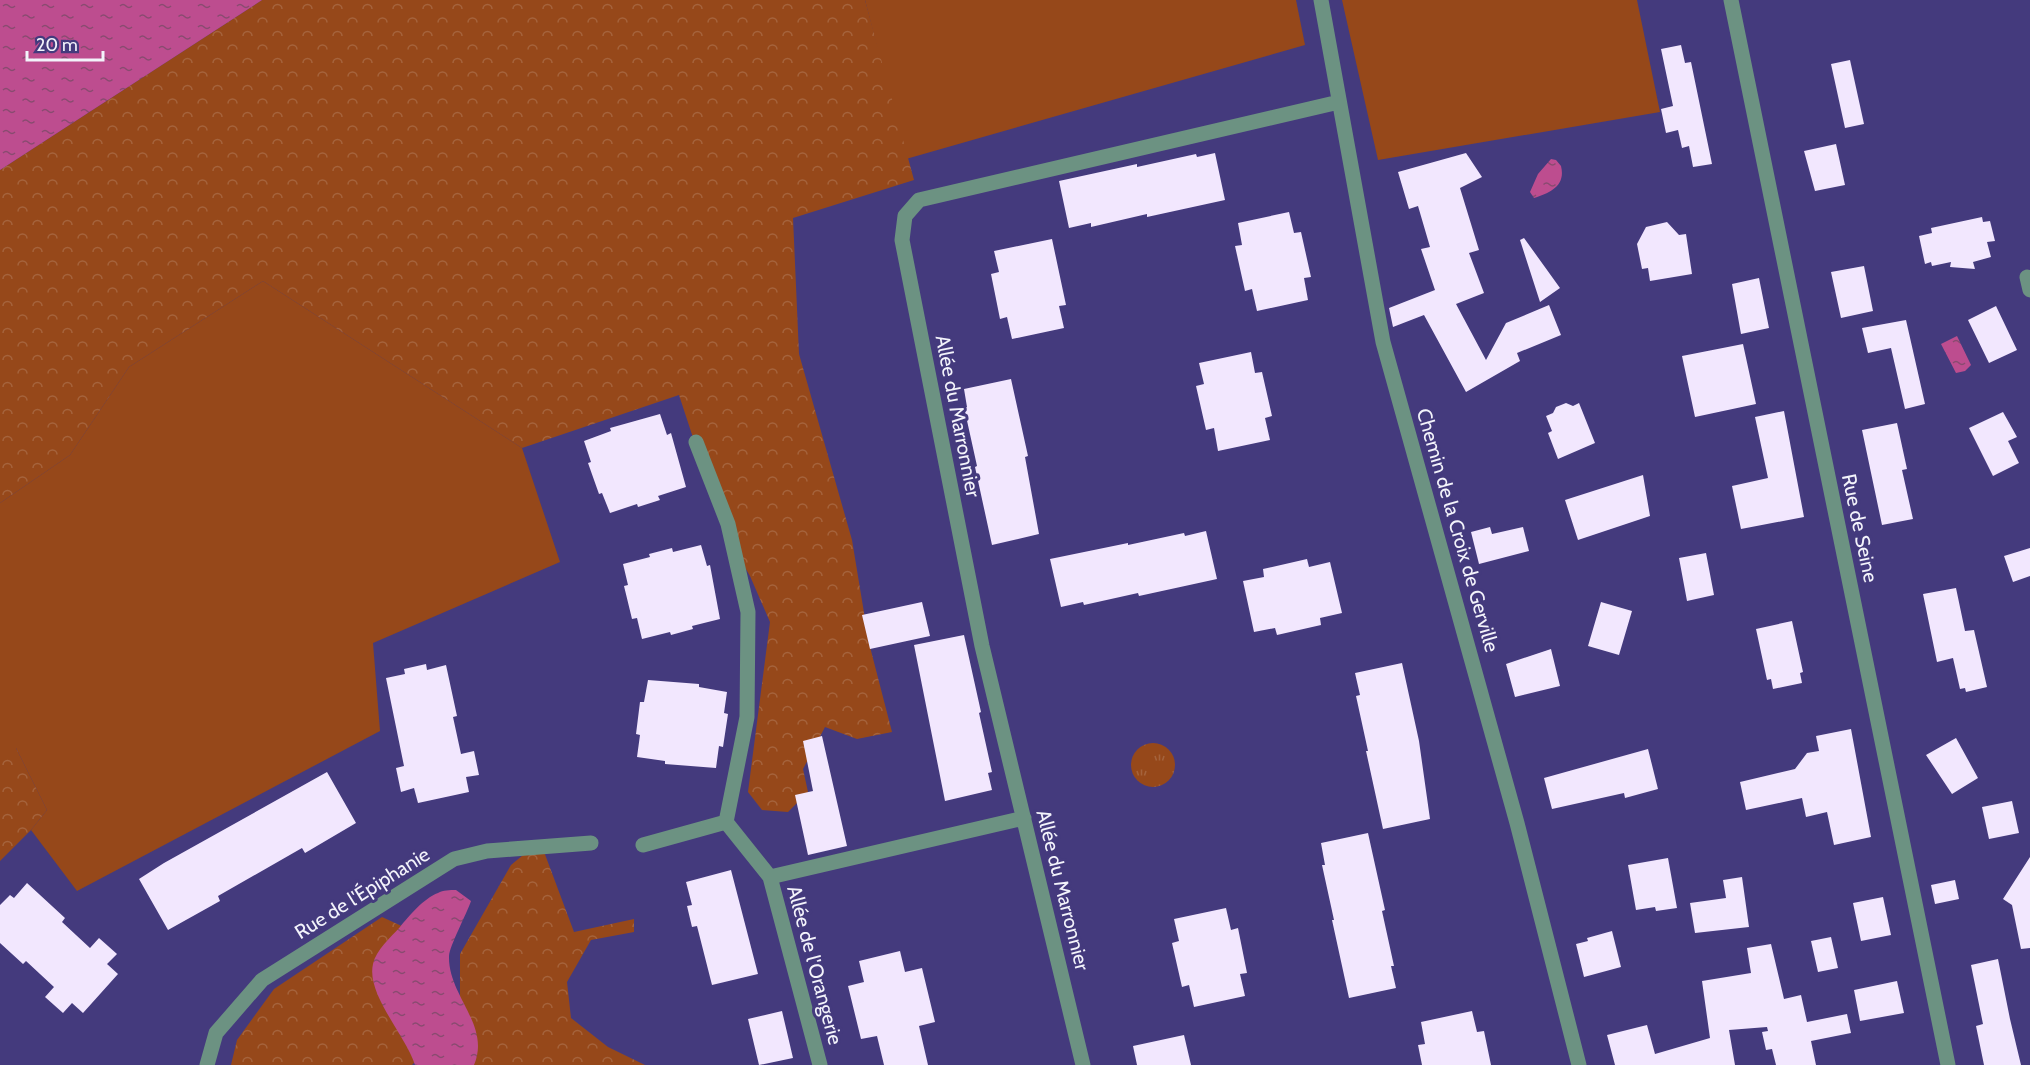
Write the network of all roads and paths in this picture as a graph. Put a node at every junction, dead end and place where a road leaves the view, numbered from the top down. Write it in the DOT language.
graph roads {
  1 [pos="1321,0"];
  2 [pos="1731,0"];
  3 [pos="1339,102"];
  4 [pos="696,442"];
  5 [pos="1024,818"];
  6 [pos="726,822"];
  7 [pos="591,843"];
  8 [pos="643,845"];
  9 [pos="770,877"];
  10 [pos="207,1065"];
  11 [pos="820,1065"];
  12 [pos="1083,1065"];
  13 [pos="1579,1065"];
  14 [pos="1948,1065"];
  1 -- 3 [label="street, Chemin de la Croix de Gerville"];
  2 -- 14 [label="street, Rue de Seine"];
  3 -- 5 [label="street, Allée du Marronnier"];
  3 -- 13 [label="street, Chemin de la Croix de Gerville"];
  4 -- 6 [label="street"];
  5 -- 9 [label="street"];
  5 -- 12 [label="street, Allée du Marronnier"];
  6 -- 8 [label="street"];
  6 -- 9 [label="street"];
  7 -- 10 [label="street, Rue de l'Épiphanie"];
  9 -- 11 [label="street, Allée de l'Orangerie"];
}
